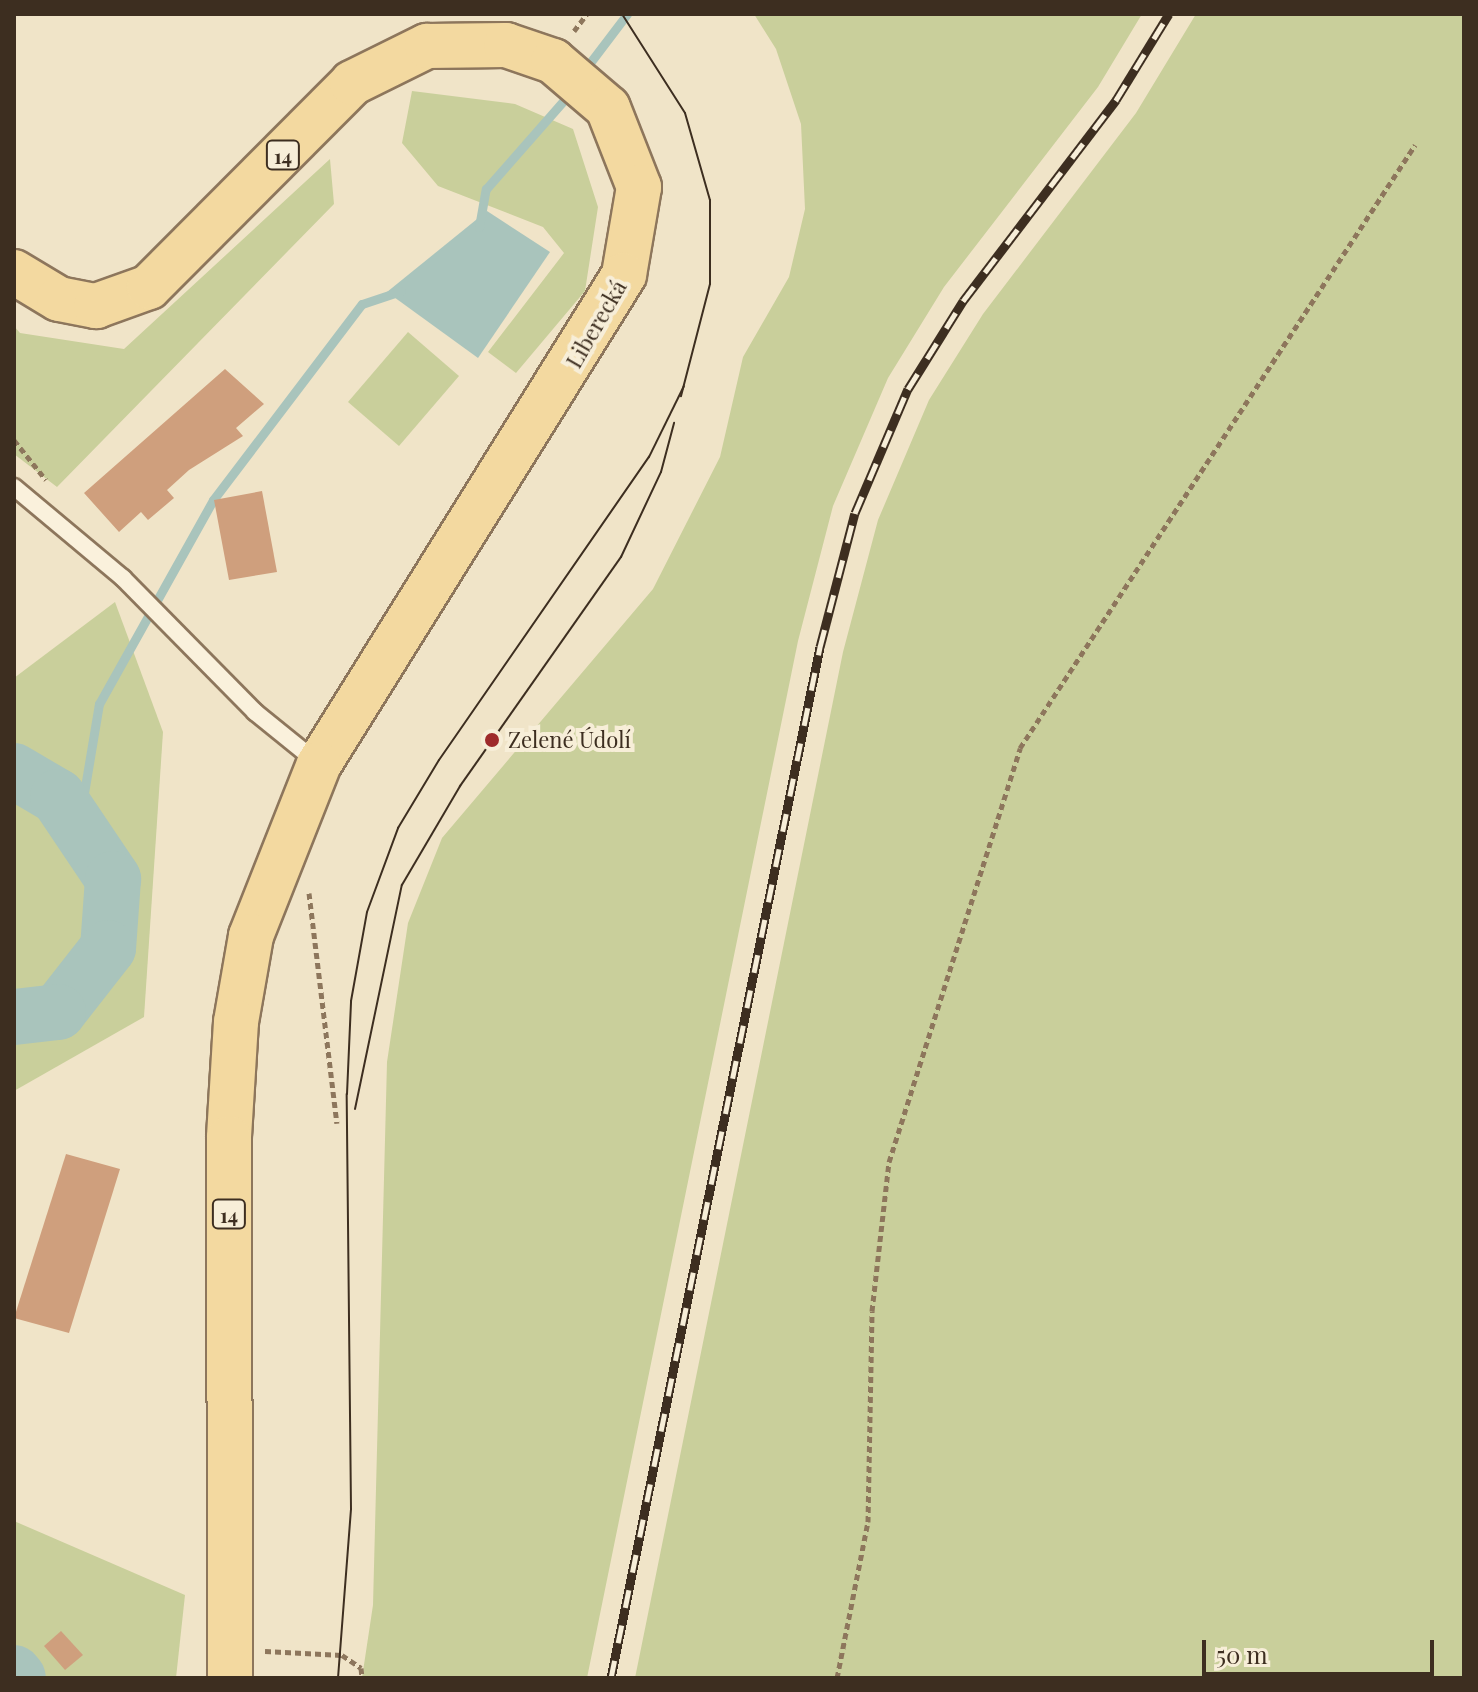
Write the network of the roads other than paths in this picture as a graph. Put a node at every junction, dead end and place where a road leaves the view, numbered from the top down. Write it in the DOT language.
graph roads {
  1 [pos="14,272"];
  2 [pos="14,487"];
  3 [pos="319,764"];
  4 [pos="231,1667"];
  1 -- 3 [label="main road, Liberecká / 14"];
  2 -- 3 [label="lane"];
  3 -- 4 [label="main road, 14"];
}
